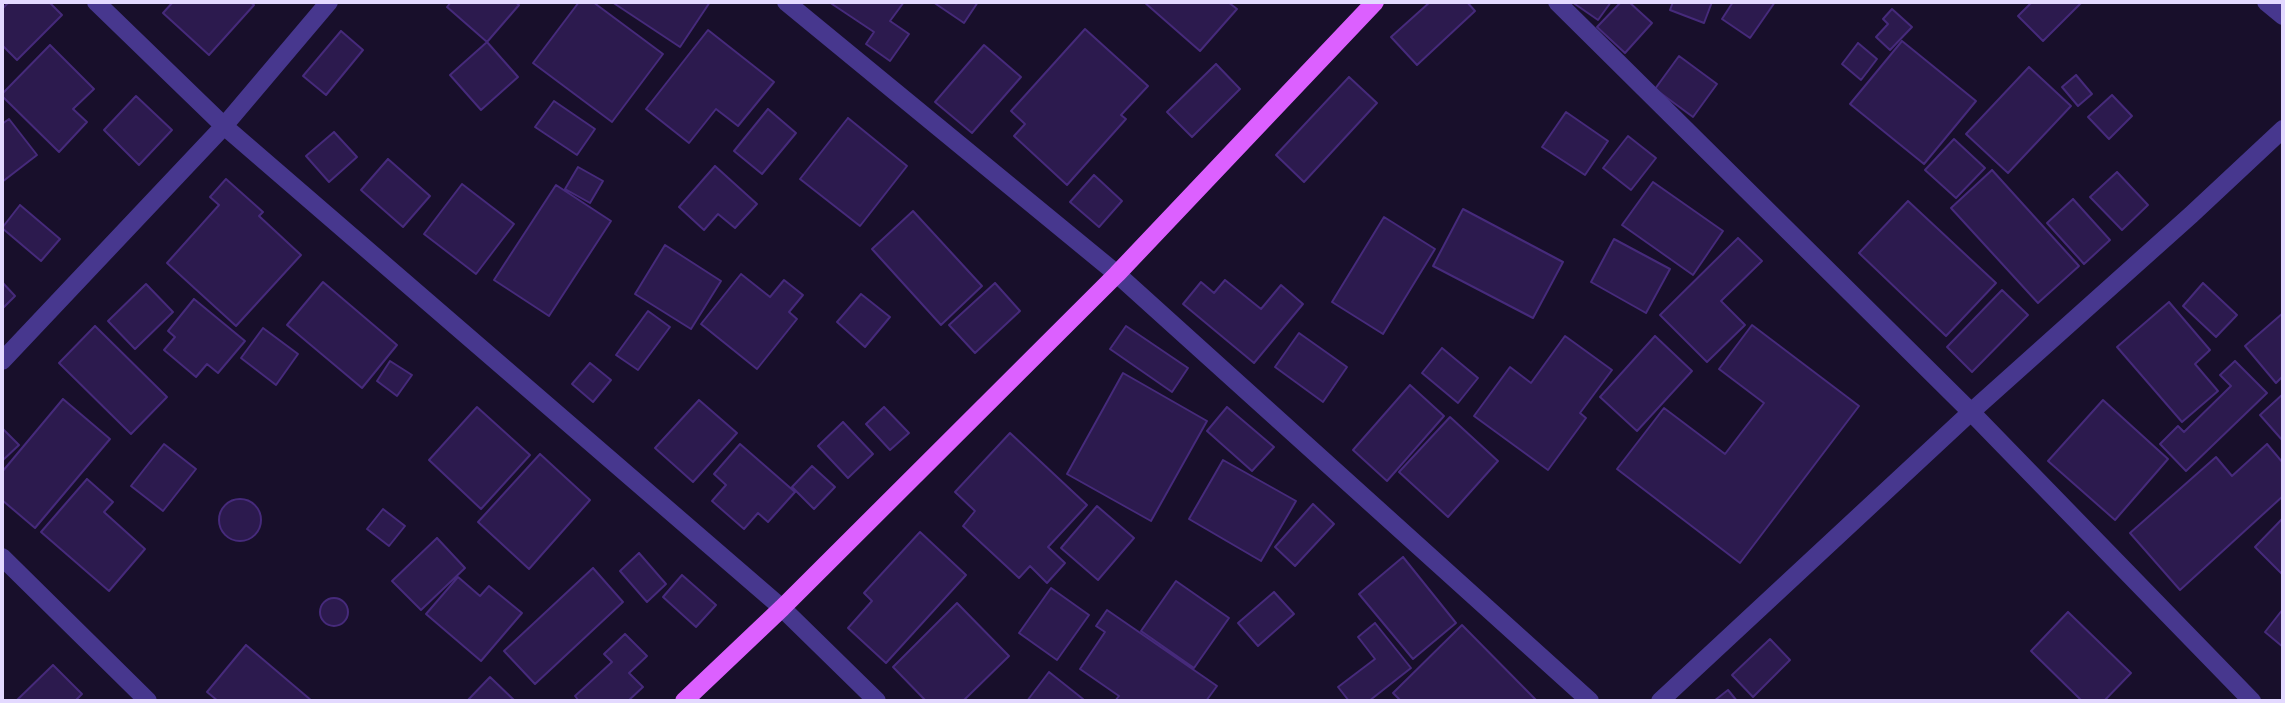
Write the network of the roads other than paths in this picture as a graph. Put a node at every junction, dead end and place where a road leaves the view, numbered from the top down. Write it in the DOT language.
graph roads {
  1 [pos="96,2"];
  2 [pos="329,2"];
  3 [pos="786,2"];
  4 [pos="1375,2"];
  5 [pos="1557,2"];
  6 [pos="2266,2"];
  7 [pos="2283,16"];
  8 [pos="224,126"];
  9 [pos="2283,129"];
  10 [pos="1117,274"];
  11 [pos="2,361"];
  12 [pos="1971,412"];
  13 [pos="2,557"];
  14 [pos="782,608"];
  15 [pos="148,701"];
  16 [pos="684,701"];
  17 [pos="877,701"];
  18 [pos="1590,701"];
  19 [pos="1660,701"];
  20 [pos="2252,701"];
  1 -- 8 [label="street"];
  2 -- 8 [label="street"];
  3 -- 10 [label="street"];
  4 -- 10 [label="main road"];
  5 -- 12 [label="street"];
  6 -- 7 [label="street"];
  8 -- 11 [label="street"];
  8 -- 14 [label="street"];
  9 -- 12 [label="street"];
  10 -- 14 [label="main road"];
  10 -- 18 [label="street"];
  12 -- 19 [label="street"];
  12 -- 20 [label="street"];
  13 -- 15 [label="street"];
  14 -- 16 [label="main road"];
  14 -- 17 [label="street"];
}
